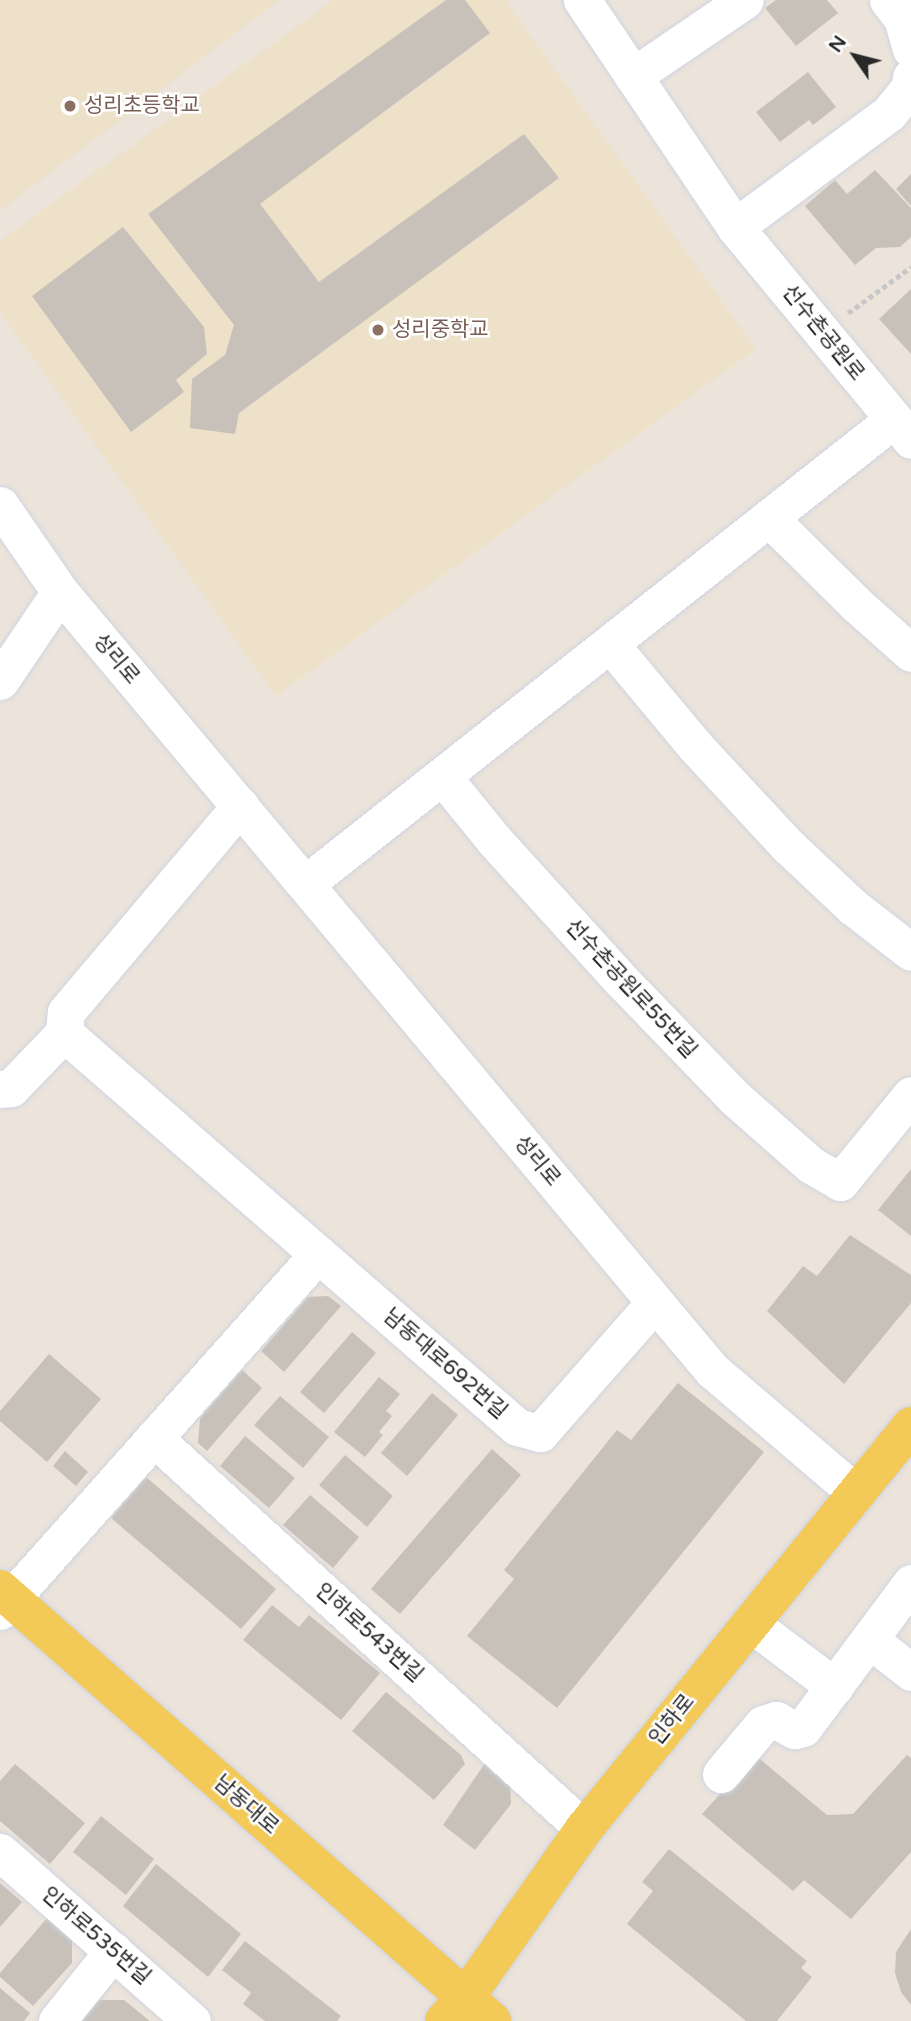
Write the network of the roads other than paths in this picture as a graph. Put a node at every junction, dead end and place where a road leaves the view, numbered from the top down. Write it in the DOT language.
graph roads {
  1 [pos="582,0"];
  2 [pos="745,0"];
  3 [pos="888,0"];
  4 [pos="911,50"];
  5 [pos="633,76"];
  6 [pos="911,77"];
  7 [pos="735,227"];
  8 [pos="902,430"];
  9 [pos="0,505"];
  10 [pos="769,518"];
  11 [pos="61,592"];
  12 [pos="610,644"];
  13 [pos="911,653"];
  14 [pos="0,681"];
  15 [pos="442,776"];
  16 [pos="240,806"];
  17 [pos="305,884"];
  18 [pos="911,952"];
  19 [pos="64,1033"];
  20 [pos="0,1088"];
  21 [pos="911,1095"];
  22 [pos="318,1254"];
  23 [pos="655,1301"];
  24 [pos="911,1426"];
  25 [pos="154,1438"];
  26 [pos="856,1493"];
  27 [pos="911,1583"];
  28 [pos="4,1600"];
  29 [pos="750,1623"];
  30 [pos="870,1640"];
  31 [pos="911,1672"];
  32 [pos="835,1687"];
  33 [pos="721,1774"];
  34 [pos="584,1829"];
  35 [pos="0,1852"];
  36 [pos="113,1951"];
  37 [pos="467,2013"];
  38 [pos="57,2021"];
  39 [pos="192,2021"];
  1 -- 5 [label="street, 선수촌공원로"];
  2 -- 5 [label="street"];
  3 -- 4 [label="street"];
  5 -- 7 [label="street, 선수촌공원로"];
  6 -- 7 [label="street"];
  7 -- 8 [label="street, 선수촌공원로"];
  8 -- 10 [label="street"];
  9 -- 11 [label="street, 성리로"];
  10 -- 12 [label="street"];
  10 -- 13 [label="street"];
  11 -- 14 [label="street"];
  11 -- 16 [label="street, 성리로"];
  12 -- 15 [label="street"];
  12 -- 18 [label="street"];
  15 -- 17 [label="street"];
  15 -- 21 [label="street, 선수촌공원로55번길"];
  16 -- 17 [label="street, 성리로"];
  16 -- 19 [label="street"];
  17 -- 23 [label="street, 성리로"];
  19 -- 20 [label="street"];
  19 -- 22 [label="street, 남동대로692번길"];
  22 -- 23 [label="street, 남동대로692번길"];
  22 -- 25 [label="street"];
  23 -- 26 [label="street, 성리로"];
  24 -- 26 [label="main road, 인하로"];
  25 -- 28 [label="street"];
  25 -- 34 [label="street, 인하로543번길"];
  26 -- 29 [label="main road, 인하로"];
  27 -- 30 [label="street"];
  28 -- 37 [label="main road, 남동대로"];
  29 -- 32 [label="street"];
  29 -- 34 [label="main road, 인하로"];
  30 -- 31 [label="street"];
  30 -- 32 [label="street"];
  32 -- 33 [label="street"];
  34 -- 37 [label="main road, 인하로"];
  35 -- 36 [label="street, 인하로535번길"];
  36 -- 38 [label="street"];
  36 -- 39 [label="street, 인하로535번길"];
}
